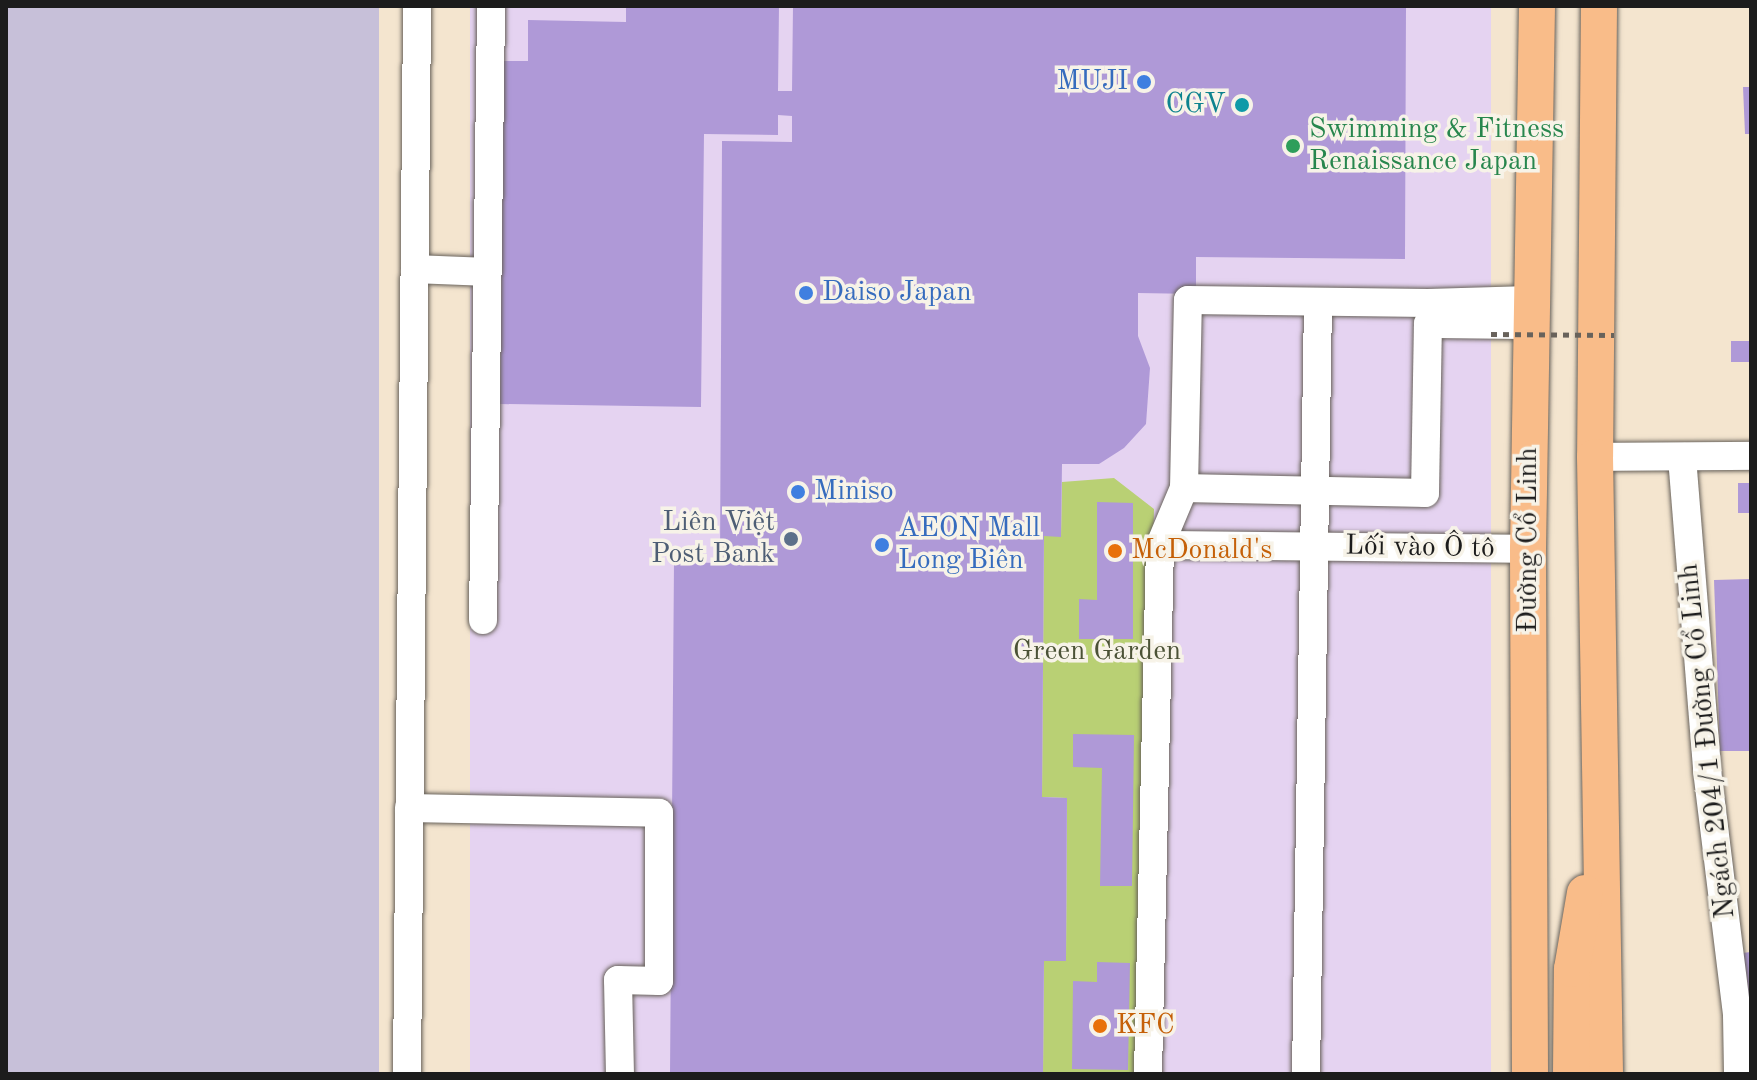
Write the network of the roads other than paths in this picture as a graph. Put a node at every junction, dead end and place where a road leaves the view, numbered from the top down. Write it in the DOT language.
graph roads {
  1 [pos="417,6"];
  2 [pos="491,6"];
  3 [pos="1537,6"];
  4 [pos="1599,6"];
  5 [pos="415,269"];
  6 [pos="487,272"];
  7 [pos="1318,302"];
  8 [pos="1530,312"];
  9 [pos="1751,456"];
  10 [pos="1595,457"];
  11 [pos="1682,457"];
  12 [pos="1184,488"];
  13 [pos="1314,491"];
  14 [pos="1160,545"];
  15 [pos="1313,547"];
  16 [pos="1528,549"];
  17 [pos="483,620"];
  18 [pos="1530,790"];
  19 [pos="1600,801"];
  20 [pos="409,808"];
  21 [pos="1572,969"];
  22 [pos="407,1074"];
  23 [pos="620,1074"];
  24 [pos="1148,1074"];
  25 [pos="1306,1074"];
  26 [pos="1530,1074"];
  27 [pos="1571,1074"];
  28 [pos="1605,1074"];
  29 [pos="1738,1074"];
  1 -- 5 [label="street"];
  2 -- 6 [label="street"];
  3 -- 8 [label="main road, Đường Cổ Linh"];
  4 -- 10 [label="main road"];
  5 -- 6 [label="street"];
  5 -- 20 [label="street"];
  6 -- 17 [label="street"];
  7 -- 8 [label="street"];
  7 -- 12 [label="street"];
  7 -- 13 [label="street"];
  8 -- 13 [label="street"];
  8 -- 16 [label="main road, Đường Cổ Linh"];
  9 -- 11 [label="street"];
  10 -- 11 [label="street"];
  10 -- 19 [label="main road"];
  11 -- 29 [label="street, Ngách 204/1 Đường Cổ Linh"];
  12 -- 13 [label="street"];
  12 -- 14 [label="street"];
  13 -- 15 [label="street"];
  14 -- 15 [label="street, Lối vào Ô tô"];
  14 -- 24 [label="street"];
  15 -- 16 [label="street, Lối vào Ô tô"];
  15 -- 25 [label="street"];
  16 -- 18 [label="main road, Đường Cổ Linh"];
  18 -- 21 [label="main road"];
  18 -- 26 [label="main road, Đường Cổ Linh"];
  19 -- 21 [label="main road"];
  19 -- 28 [label="main road"];
  20 -- 22 [label="street"];
  20 -- 23 [label="street"];
  21 -- 27 [label="main road"];
}
